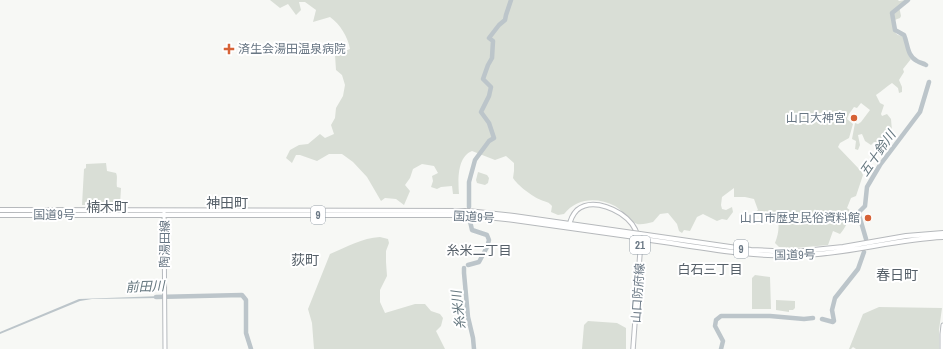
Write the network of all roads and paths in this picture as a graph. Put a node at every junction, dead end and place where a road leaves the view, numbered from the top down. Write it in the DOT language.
graph roads {
  1 [pos="0,210"];
  2 [pos="164,213"];
  3 [pos="0,214"];
  4 [pos="569,226"];
  5 [pos="943,232"];
  6 [pos="634,235"];
  7 [pos="943,237"];
  8 [pos="943,325"];
  9 [pos="165,349"];
  10 [pos="633,349"];
  11 [pos="942,349"];
  1 -- 2 [label="highway, 国道9号 / 9"];
  2 -- 3 [label="highway, 国道9号 / 9"];
  2 -- 4 [label="highway, 国道9号 / 9"];
  2 -- 9 [label="main road, 陶湯田線"];
  4 -- 6 [label="highway, 国道9号 / 9"];
  4 -- 10 [label="main road, 山口防府線 / 21"];
  5 -- 6 [label="highway, 国道9号 / 9, bridge"];
  6 -- 7 [label="highway, 国道9号 / 9, bridge"];
  8 -- 11 [label="main road"];
}
